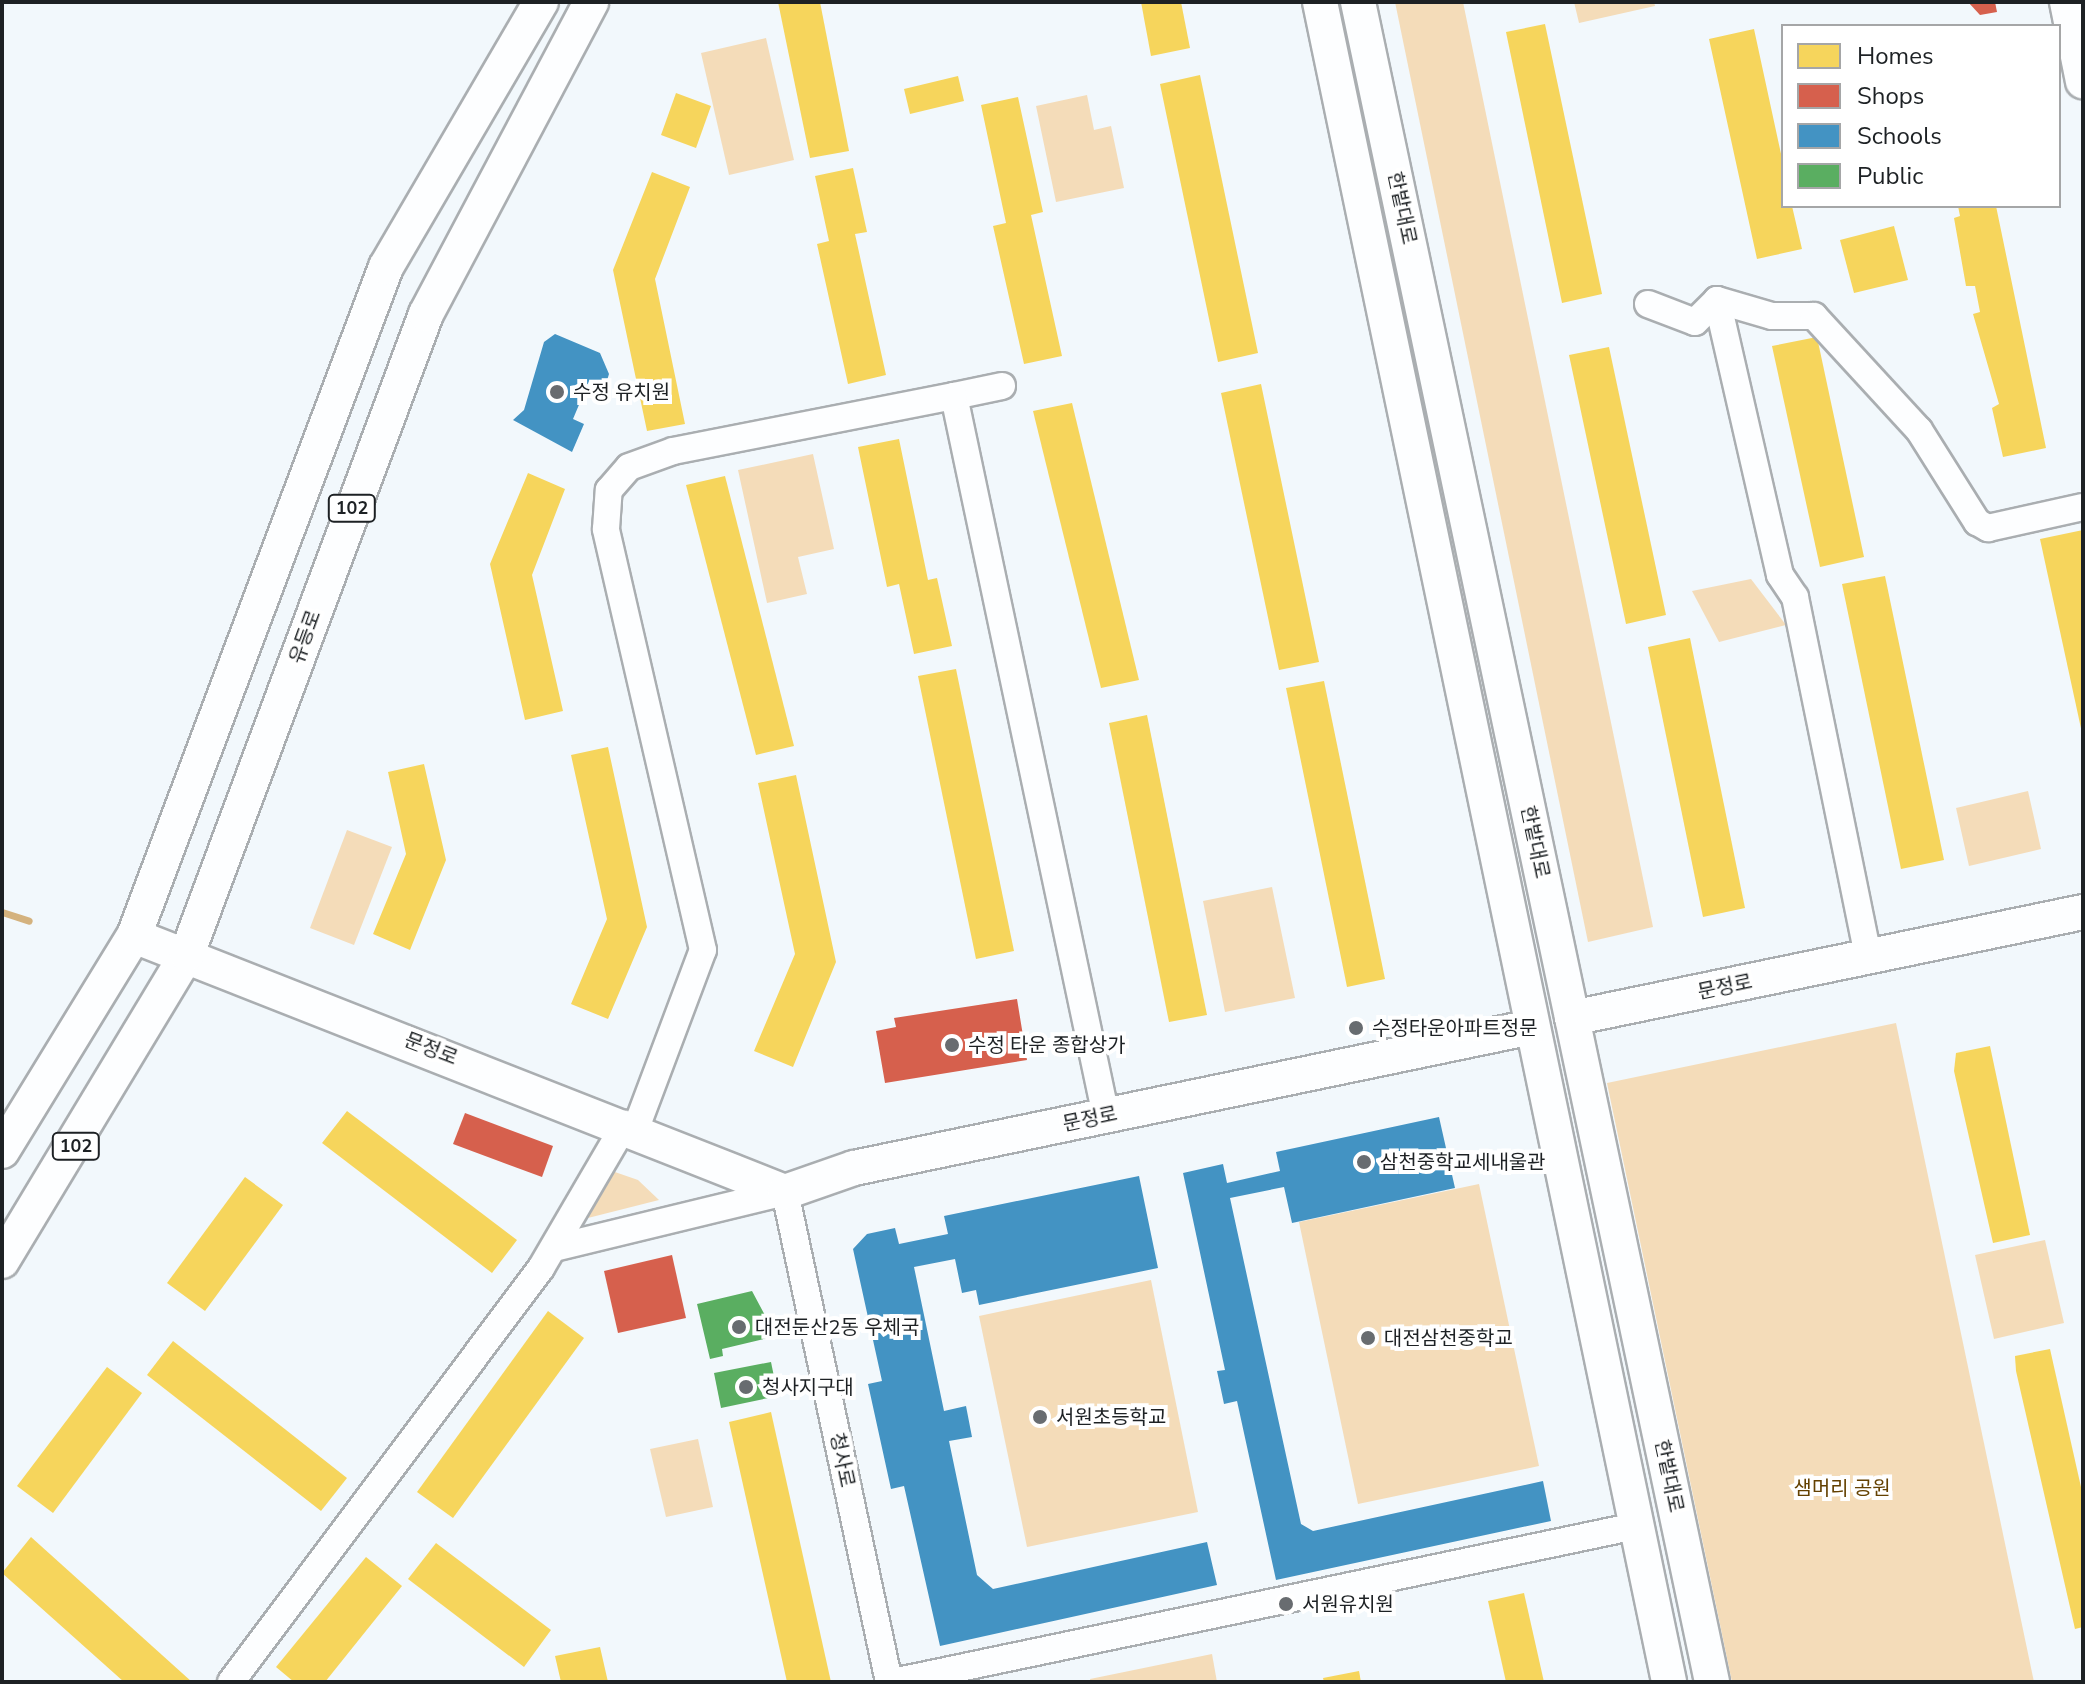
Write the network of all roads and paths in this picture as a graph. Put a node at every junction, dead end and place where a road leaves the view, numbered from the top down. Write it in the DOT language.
graph roads {
  1 [pos="541,2"];
  2 [pos="591,2"];
  3 [pos="1320,2"];
  4 [pos="1358,2"];
  5 [pos="2067,2"];
  6 [pos="2083,81"];
  7 [pos="1717,300"];
  8 [pos="1648,304"];
  9 [pos="1002,386"];
  10 [pos="954,396"];
  11 [pos="2083,507"];
  12 [pos="2083,912"];
  13 [pos="134,936"];
  14 [pos="187,954"];
  15 [pos="1868,957"];
  16 [pos="1572,1018"];
  17 [pos="1532,1027"];
  18 [pos="1106,1116"];
  19 [pos="630,1126"];
  20 [pos="2,1151"];
  21 [pos="785,1192"];
  22 [pos="554,1248"];
  23 [pos="2,1261"];
  24 [pos="1636,1526"];
  25 [pos="231,1682"];
  26 [pos="891,1682"];
  27 [pos="1669,1682"];
  28 [pos="1712,1682"];
  1 -- 13 [label="main road, 102"];
  2 -- 14 [label="main road, 유등로 / 102"];
  3 -- 17 [label="main road, 한밭대로"];
  4 -- 16 [label="main road, 한밭대로"];
  5 -- 6 [label="main road"];
  7 -- 8 [label="street"];
  7 -- 11 [label="street"];
  7 -- 15 [label="street"];
  9 -- 10 [label="street"];
  10 -- 18 [label="street"];
  10 -- 19 [label="street"];
  12 -- 15 [label="main road, 문정로"];
  13 -- 14 [label="main road, 문정로"];
  13 -- 20 [label="main road, 102"];
  14 -- 19 [label="main road, 문정로"];
  14 -- 23 [label="main road, 유등로 / 102"];
  15 -- 16 [label="main road, 문정로"];
  16 -- 17 [label="street, 문정로"];
  16 -- 28 [label="main road, 한밭대로"];
  17 -- 18 [label="main road, 문정로"];
  17 -- 24 [label="main road, 한밭대로"];
  18 -- 21 [label="main road, 문정로"];
  19 -- 21 [label="main road, 문정로"];
  19 -- 22 [label="street"];
  21 -- 22 [label="street"];
  21 -- 26 [label="street, 청사로"];
  22 -- 25 [label="street"];
  24 -- 26 [label="street"];
  24 -- 27 [label="main road, 한밭대로"];
}
